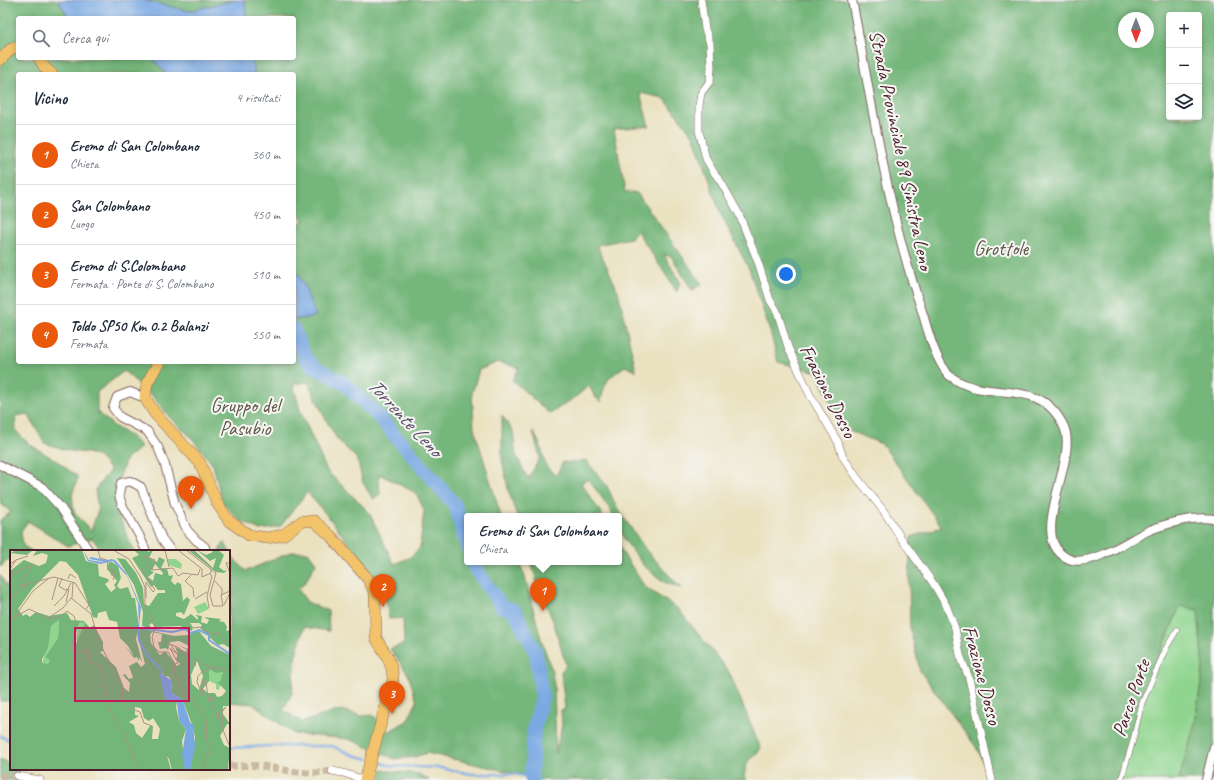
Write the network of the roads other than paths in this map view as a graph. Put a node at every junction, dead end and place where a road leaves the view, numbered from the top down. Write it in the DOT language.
graph roads {
  1 [pos="700,0"];
  2 [pos="852,0"];
  3 [pos="16,48"];
  4 [pos="0,60"];
  5 [pos="40,60"];
  6 [pos="50,72"];
  7 [pos="158,364"];
  8 [pos="145,398"];
  9 [pos="0,465"];
  10 [pos="1214,519"];
  11 [pos="88,550"];
  12 [pos="146,550"];
  13 [pos="170,550"];
  14 [pos="205,550"];
  15 [pos="1177,630"];
  16 [pos="1214,747"];
  17 [pos="332,772"];
  18 [pos="16,776"];
  19 [pos="366,777"];
  20 [pos="40,780"];
  21 [pos="992,780"];
  22 [pos="1121,780"];
  23 [pos="1206,780"];
  1 -- 21 [label="street, Frazione Dosso"];
  2 -- 10 [label="street, Strada Provinciale 89 Sinistra Leno"];
  3 -- 4 [label="main road"];
  5 -- 6 [label="main road"];
  7 -- 8 [label="main road"];
  8 -- 14 [label="street"];
  8 -- 19 [label="main road"];
  9 -- 11 [label="street"];
  12 -- 13 [label="street"];
  15 -- 22 [label="street, Parco Porte"];
  16 -- 23 [label="street"];
  17 -- 19 [label="street"];
  18 -- 20 [label="street"];
}
